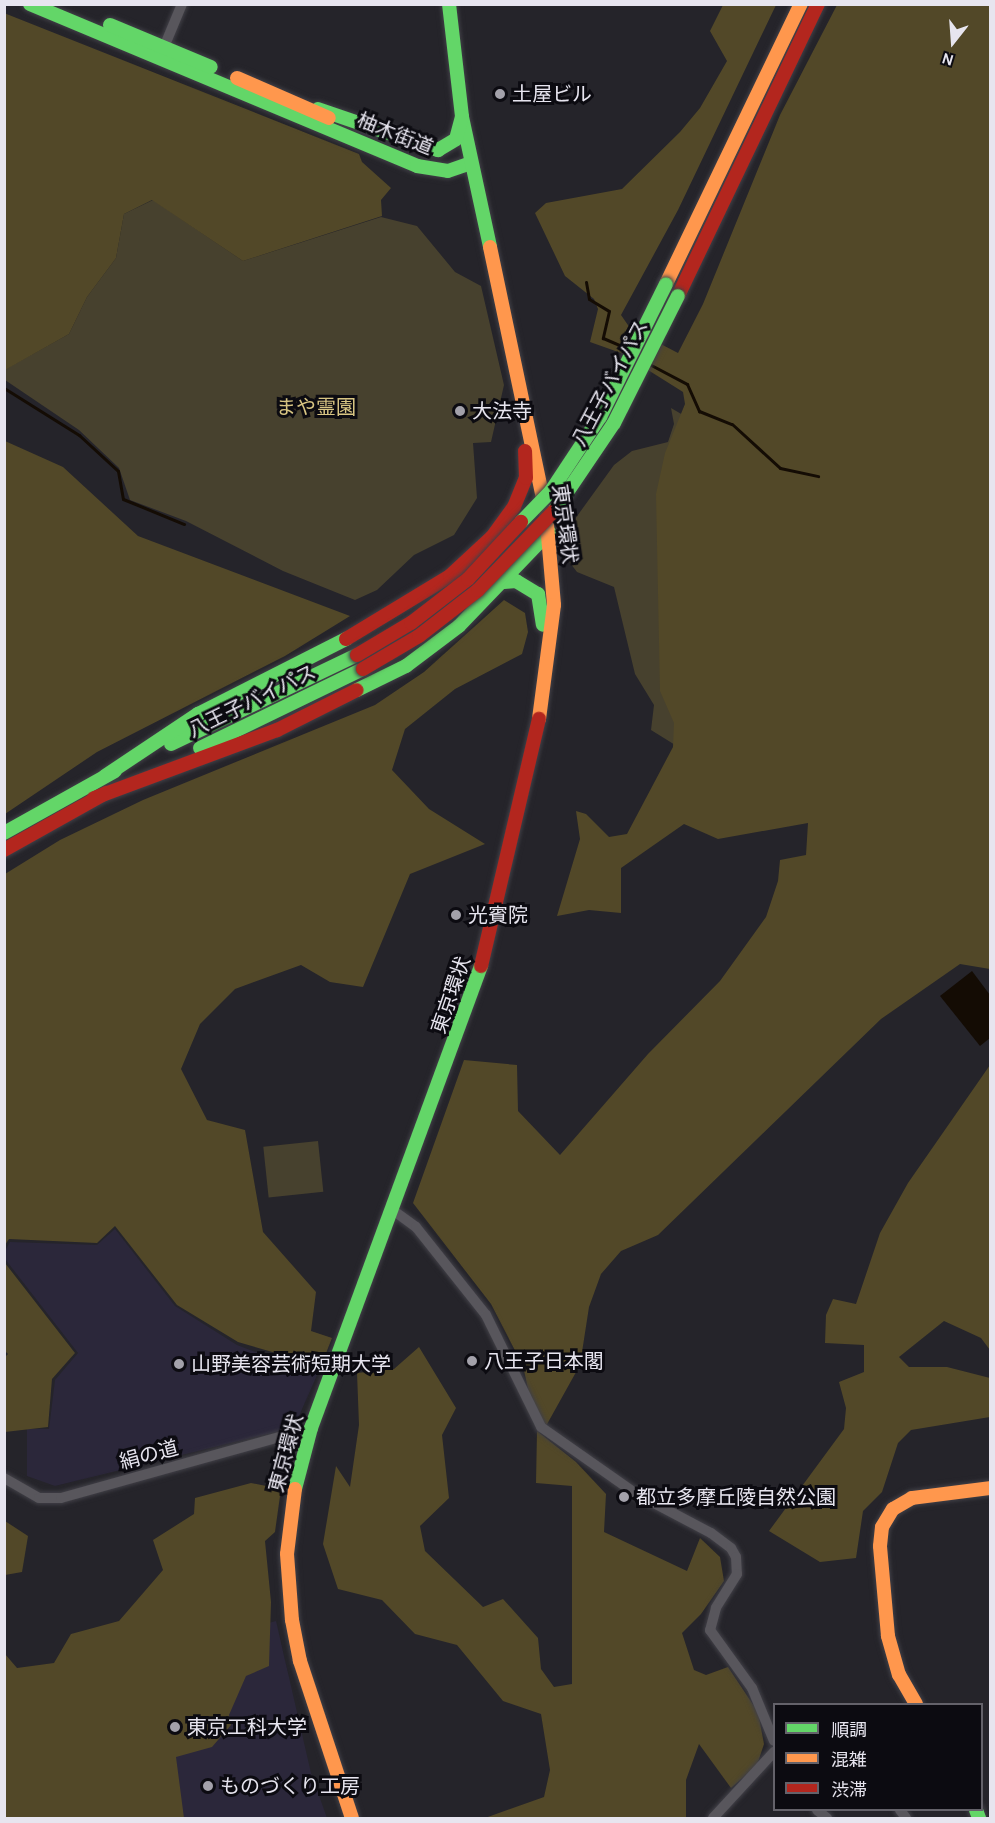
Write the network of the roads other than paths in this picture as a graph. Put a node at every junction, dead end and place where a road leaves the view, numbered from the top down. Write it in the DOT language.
graph roads {
  1 [pos="30,4"];
  2 [pos="60,4"];
  3 [pos="449,4"];
  4 [pos="801,4"];
  5 [pos="818,4"];
  6 [pos="180,5"];
  7 [pos="162,53"];
  8 [pos="308,107"];
  9 [pos="462,117"];
  10 [pos="471,163"];
  11 [pos="528,425"];
  12 [pos="546,513"];
  13 [pos="500,527"];
  14 [pos="549,532"];
  15 [pos="504,582"];
  16 [pos="548,669"];
  17 [pos="105,776"];
  18 [pos="94,798"];
  19 [pos="4,833"];
  20 [pos="4,850"];
  21 [pos="394,1211"];
  22 [pos="307,1441"];
  23 [pos="4,1478"];
  24 [pos="990,1488"];
  25 [pos="915,1703"];
  26 [pos="773,1739"];
  27 [pos="773,1753"];
  28 [pos="352,1818"];
  29 [pos="713,1818"];
  1 -- 7 [label="main road, 柚木街道"];
  2 -- 7 [label="main road, 柚木街道"];
  3 -- 9 [label="main road"];
  4 -- 17 [label="main road, 八王子バイパス, bridge"];
  5 -- 18 [label="main road, 八王子バイパス, bridge"];
  6 -- 7 [label="street"];
  7 -- 8 [label="main road, 柚木街道"];
  7 -- 10 [label="main road, 柚木街道"];
  8 -- 9 [label="main road"];
  8 -- 10 [label="main road, 柚木街道"];
  9 -- 10 [label="main road, 東京環状"];
  10 -- 11 [label="main road, 東京環状"];
  11 -- 12 [label="main road, 東京環状"];
  11 -- 13 [label="main road"];
  12 -- 13 [label="main road"];
  12 -- 14 [label="main road, 東京環状"];
  13 -- 17 [label="main road"];
  14 -- 15 [label="main road"];
  14 -- 16 [label="main road, 東京環状"];
  15 -- 16 [label="main road"];
  15 -- 18 [label="main road"];
  16 -- 21 [label="main road, 東京環状"];
  17 -- 19 [label="main road, 八王子バイパス"];
  18 -- 20 [label="main road, 八王子バイパス"];
  21 -- 22 [label="main road, 東京環状"];
  21 -- 26 [label="street"];
  22 -- 23 [label="street, 絹の道"];
  22 -- 28 [label="main road, 東京環状"];
  24 -- 25 [label="main road"];
  27 -- 29 [label="street"];
}
